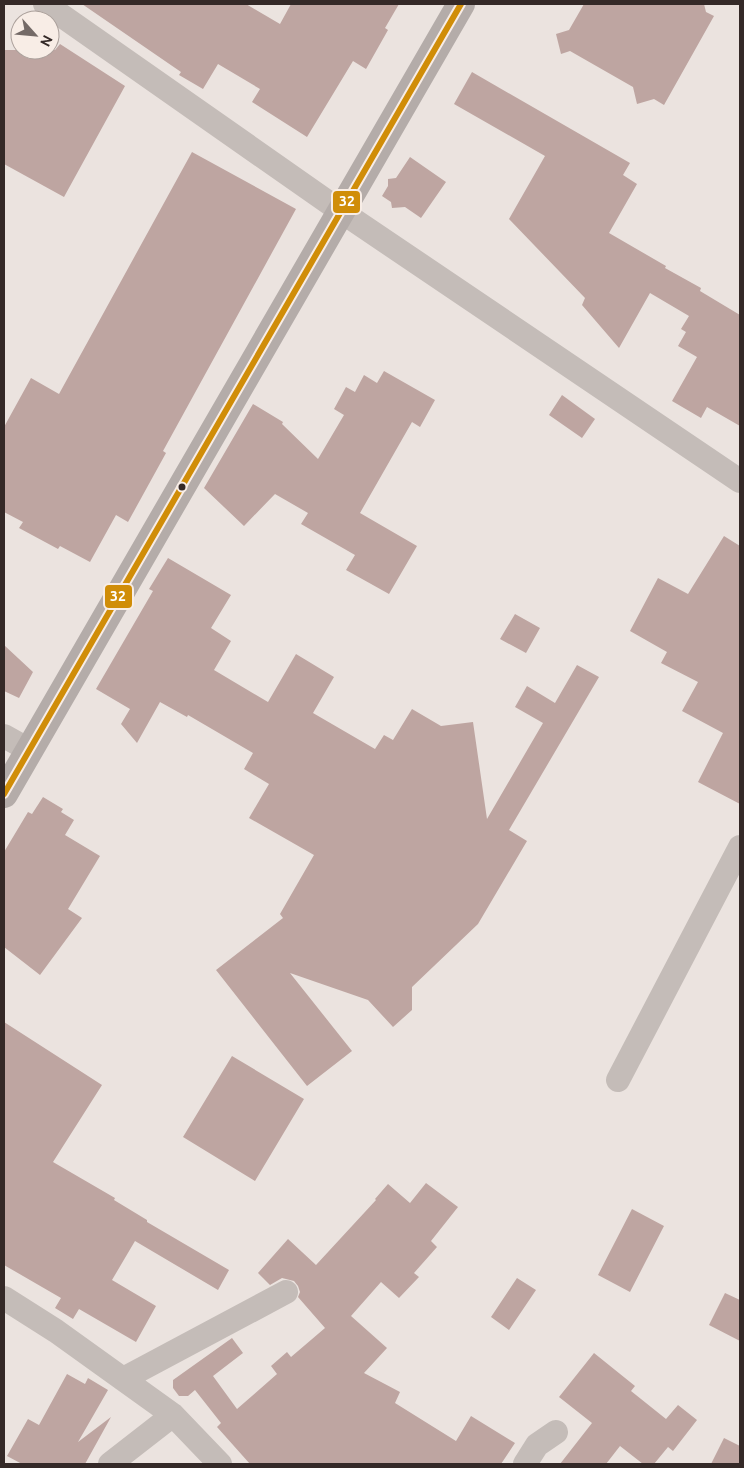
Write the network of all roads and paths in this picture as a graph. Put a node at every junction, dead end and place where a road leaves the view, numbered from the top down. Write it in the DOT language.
graph roads {
  1 [pos="45,4"];
  2 [pos="461,4"];
  3 [pos="342,212"];
  4 [pos="740,481"];
  5 [pos="4,736"];
  6 [pos="29,750"];
  7 [pos="4,794"];
  8 [pos="740,847"];
  9 [pos="618,1080"];
  10 [pos="286,1292"];
  11 [pos="4,1298"];
  12 [pos="123,1379"];
  13 [pos="173,1415"];
  14 [pos="556,1432"];
  15 [pos="110,1464"];
  16 [pos="220,1464"];
  17 [pos="525,1464"];
  1 -- 3 [label="street"];
  2 -- 3 [label="street"];
  3 -- 4 [label="street"];
  3 -- 6 [label="street"];
  5 -- 6 [label="street"];
  6 -- 7 [label="street"];
  8 -- 9 [label="street"];
  10 -- 12 [label="street"];
  11 -- 12 [label="street"];
  12 -- 13 [label="street"];
  13 -- 15 [label="street"];
  13 -- 16 [label="street"];
  14 -- 17 [label="street"];
}
